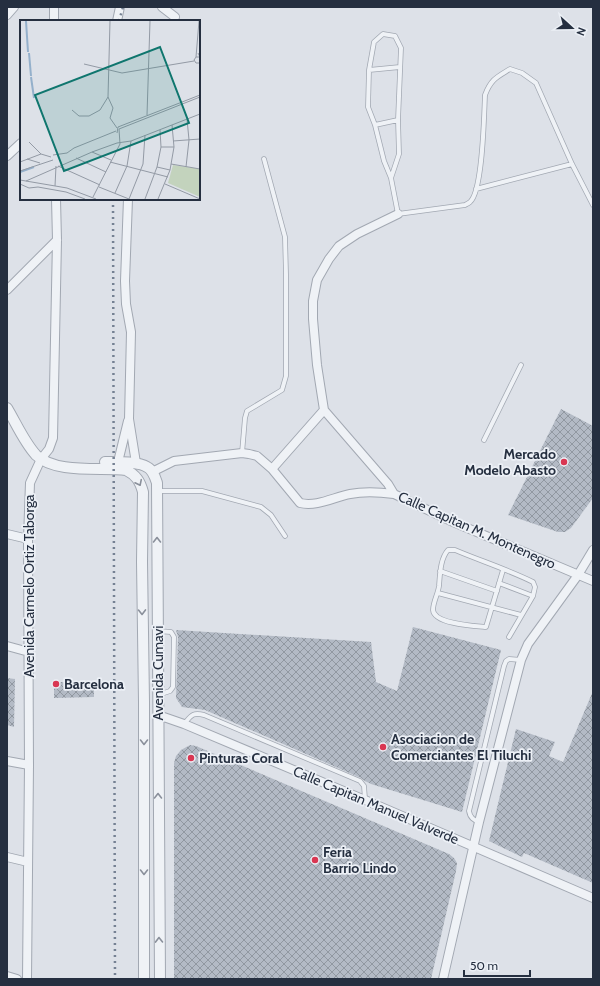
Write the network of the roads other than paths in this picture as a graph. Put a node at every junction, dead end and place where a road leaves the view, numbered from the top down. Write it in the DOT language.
graph roads {
  1 [pos="14,7"];
  2 [pos="54,7"];
  3 [pos="120,7"];
  4 [pos="162,7"];
  5 [pos="7,15"];
  6 [pos="174,17"];
  7 [pos="54,20"];
  8 [pos="117,20"];
  9 [pos="400,67"];
  10 [pos="369,70"];
  11 [pos="398,120"];
  12 [pos="375,126"];
  13 [pos="20,144"];
  14 [pos="7,156"];
  15 [pos="264,159"];
  16 [pos="572,164"];
  17 [pos="391,178"];
  18 [pos="476,189"];
  19 [pos="56,200"];
  20 [pos="128,200"];
  21 [pos="593,205"];
  22 [pos="398,214"];
  23 [pos="56,240"];
  24 [pos="7,290"];
  25 [pos="520,365"];
  26 [pos="7,408"];
  27 [pos="324,410"];
  28 [pos="129,419"];
  29 [pos="484,440"];
  30 [pos="242,453"];
  31 [pos="41,459"];
  32 [pos="118,462"];
  33 [pos="51,463"];
  34 [pos="136,464"];
  35 [pos="272,469"];
  36 [pos="152,472"];
  37 [pos="157,491"];
  38 [pos="394,494"];
  39 [pos="7,534"];
  40 [pos="285,536"];
  41 [pos="28,539"];
  42 [pos="593,550"];
  43 [pos="142,562"];
  44 [pos="157,562"];
  45 [pos="503,570"];
  46 [pos="440,571"];
  47 [pos="578,575"];
  48 [pos="593,581"];
  49 [pos="499,583"];
  50 [pos="497,591"];
  51 [pos="438,593"];
  52 [pos="533,596"];
  53 [pos="492,607"];
  54 [pos="521,615"];
  55 [pos="158,631"];
  56 [pos="509,637"];
  57 [pos="7,646"];
  58 [pos="28,652"];
  59 [pos="522,660"];
  60 [pos="158,695"];
  61 [pos="158,716"];
  62 [pos="184,724"];
  63 [pos="7,761"];
  64 [pos="29,765"];
  65 [pos="364,800"];
  66 [pos="479,822"];
  67 [pos="144,824"];
  68 [pos="158,824"];
  69 [pos="474,847"];
  70 [pos="7,857"];
  71 [pos="28,862"];
  72 [pos="593,898"];
  73 [pos="7,976"];
  74 [pos="17,979"];
  75 [pos="27,979"];
  76 [pos="144,979"];
  77 [pos="160,979"];
  78 [pos="443,979"];
  1 -- 5 [label="street"];
  2 -- 7 [label="street"];
  3 -- 8 [label="street"];
  4 -- 6 [label="street"];
  9 -- 10 [label="lane"];
  9 -- 10 [label="lane"];
  9 -- 11 [label="lane"];
  10 -- 12 [label="lane"];
  11 -- 12 [label="lane"];
  11 -- 17 [label="lane"];
  12 -- 17 [label="lane"];
  13 -- 14 [label="street"];
  15 -- 30 [label="lane"];
  16 -- 18 [label="lane"];
  16 -- 18 [label="lane"];
  16 -- 21 [label="lane"];
  17 -- 22 [label="lane"];
  18 -- 22 [label="lane"];
  19 -- 23 [label="street, Avenida Carmelo Ortiz Taborga"];
  20 -- 28 [label="street"];
  22 -- 27 [label="street"];
  23 -- 24 [label="street"];
  23 -- 31 [label="street, Avenida Carmelo Ortiz Taborga"];
  25 -- 29 [label="lane"];
  26 -- 31 [label="street"];
  27 -- 35 [label="street"];
  27 -- 38 [label="street, Calle Capitan M. Montenegro"];
  28 -- 32 [label="street"];
  28 -- 34 [label="street"];
  30 -- 35 [label="street"];
  30 -- 36 [label="street"];
  31 -- 33 [label="street, Avenida Cumavi"];
  31 -- 41 [label="street, Avenida Carmelo Ortiz Taborga"];
  32 -- 33 [label="street, Avenida Cumavi"];
  32 -- 34 [label="street, Avenida Cumavi"];
  33 -- 43 [label="street, Avenida Cumavi, one-way"];
  34 -- 36 [label="street, Avenida Cumavi"];
  35 -- 38 [label="street"];
  36 -- 37 [label="street, Avenida Cumavi"];
  37 -- 40 [label="lane"];
  44 -- 37 [label="street, Avenida Cumavi, one-way"];
  38 -- 47 [label="street, Calle Capitan M. Montenegro"];
  39 -- 41 [label="street"];
  41 -- 58 [label="street, Avenida Carmelo Ortiz Taborga"];
  42 -- 47 [label="street"];
  43 -- 44 [label="street"];
  43 -- 67 [label="street, Avenida Cumavi, one-way"];
  44 -- 55 [label="street, Avenida Cumavi"];
  45 -- 46 [label="lane"];
  45 -- 49 [label="lane"];
  45 -- 52 [label="lane"];
  46 -- 50 [label="lane"];
  46 -- 51 [label="lane"];
  47 -- 48 [label="street, Calle Capitan M. Montenegro"];
  47 -- 59 [label="street"];
  49 -- 50 [label="lane"];
  49 -- 52 [label="lane"];
  50 -- 53 [label="lane"];
  51 -- 53 [label="lane"];
  51 -- 53 [label="lane"];
  52 -- 54 [label="lane"];
  53 -- 54 [label="lane"];
  54 -- 56 [label="lane"];
  55 -- 60 [label="street, Avenida Cumavi"];
  55 -- 60 [label="lane"];
  57 -- 58 [label="street"];
  58 -- 64 [label="street, Avenida Carmelo Ortiz Taborga"];
  59 -- 66 [label="street"];
  59 -- 66 [label="lane"];
  60 -- 61 [label="street, Avenida Cumavi"];
  61 -- 62 [label="street, Calle Capitan Manuel Valverde"];
  68 -- 61 [label="street, Avenida Cumavi, one-way"];
  62 -- 65 [label="street, Calle Capitan Manuel Valverde"];
  62 -- 65 [label="lane"];
  63 -- 64 [label="street"];
  64 -- 71 [label="street, Avenida Carmelo Ortiz Taborga"];
  65 -- 69 [label="street, Calle Capitan Manuel Valverde"];
  66 -- 69 [label="street"];
  67 -- 68 [label="street"];
  67 -- 76 [label="street, Avenida Cumavi, one-way"];
  77 -- 68 [label="street, Avenida Cumavi, one-way"];
  69 -- 72 [label="street, Calle Capitan Manuel Valverde"];
  69 -- 78 [label="street"];
  70 -- 71 [label="street"];
  71 -- 75 [label="street, Avenida Carmelo Ortiz Taborga"];
  73 -- 74 [label="street"];
}
